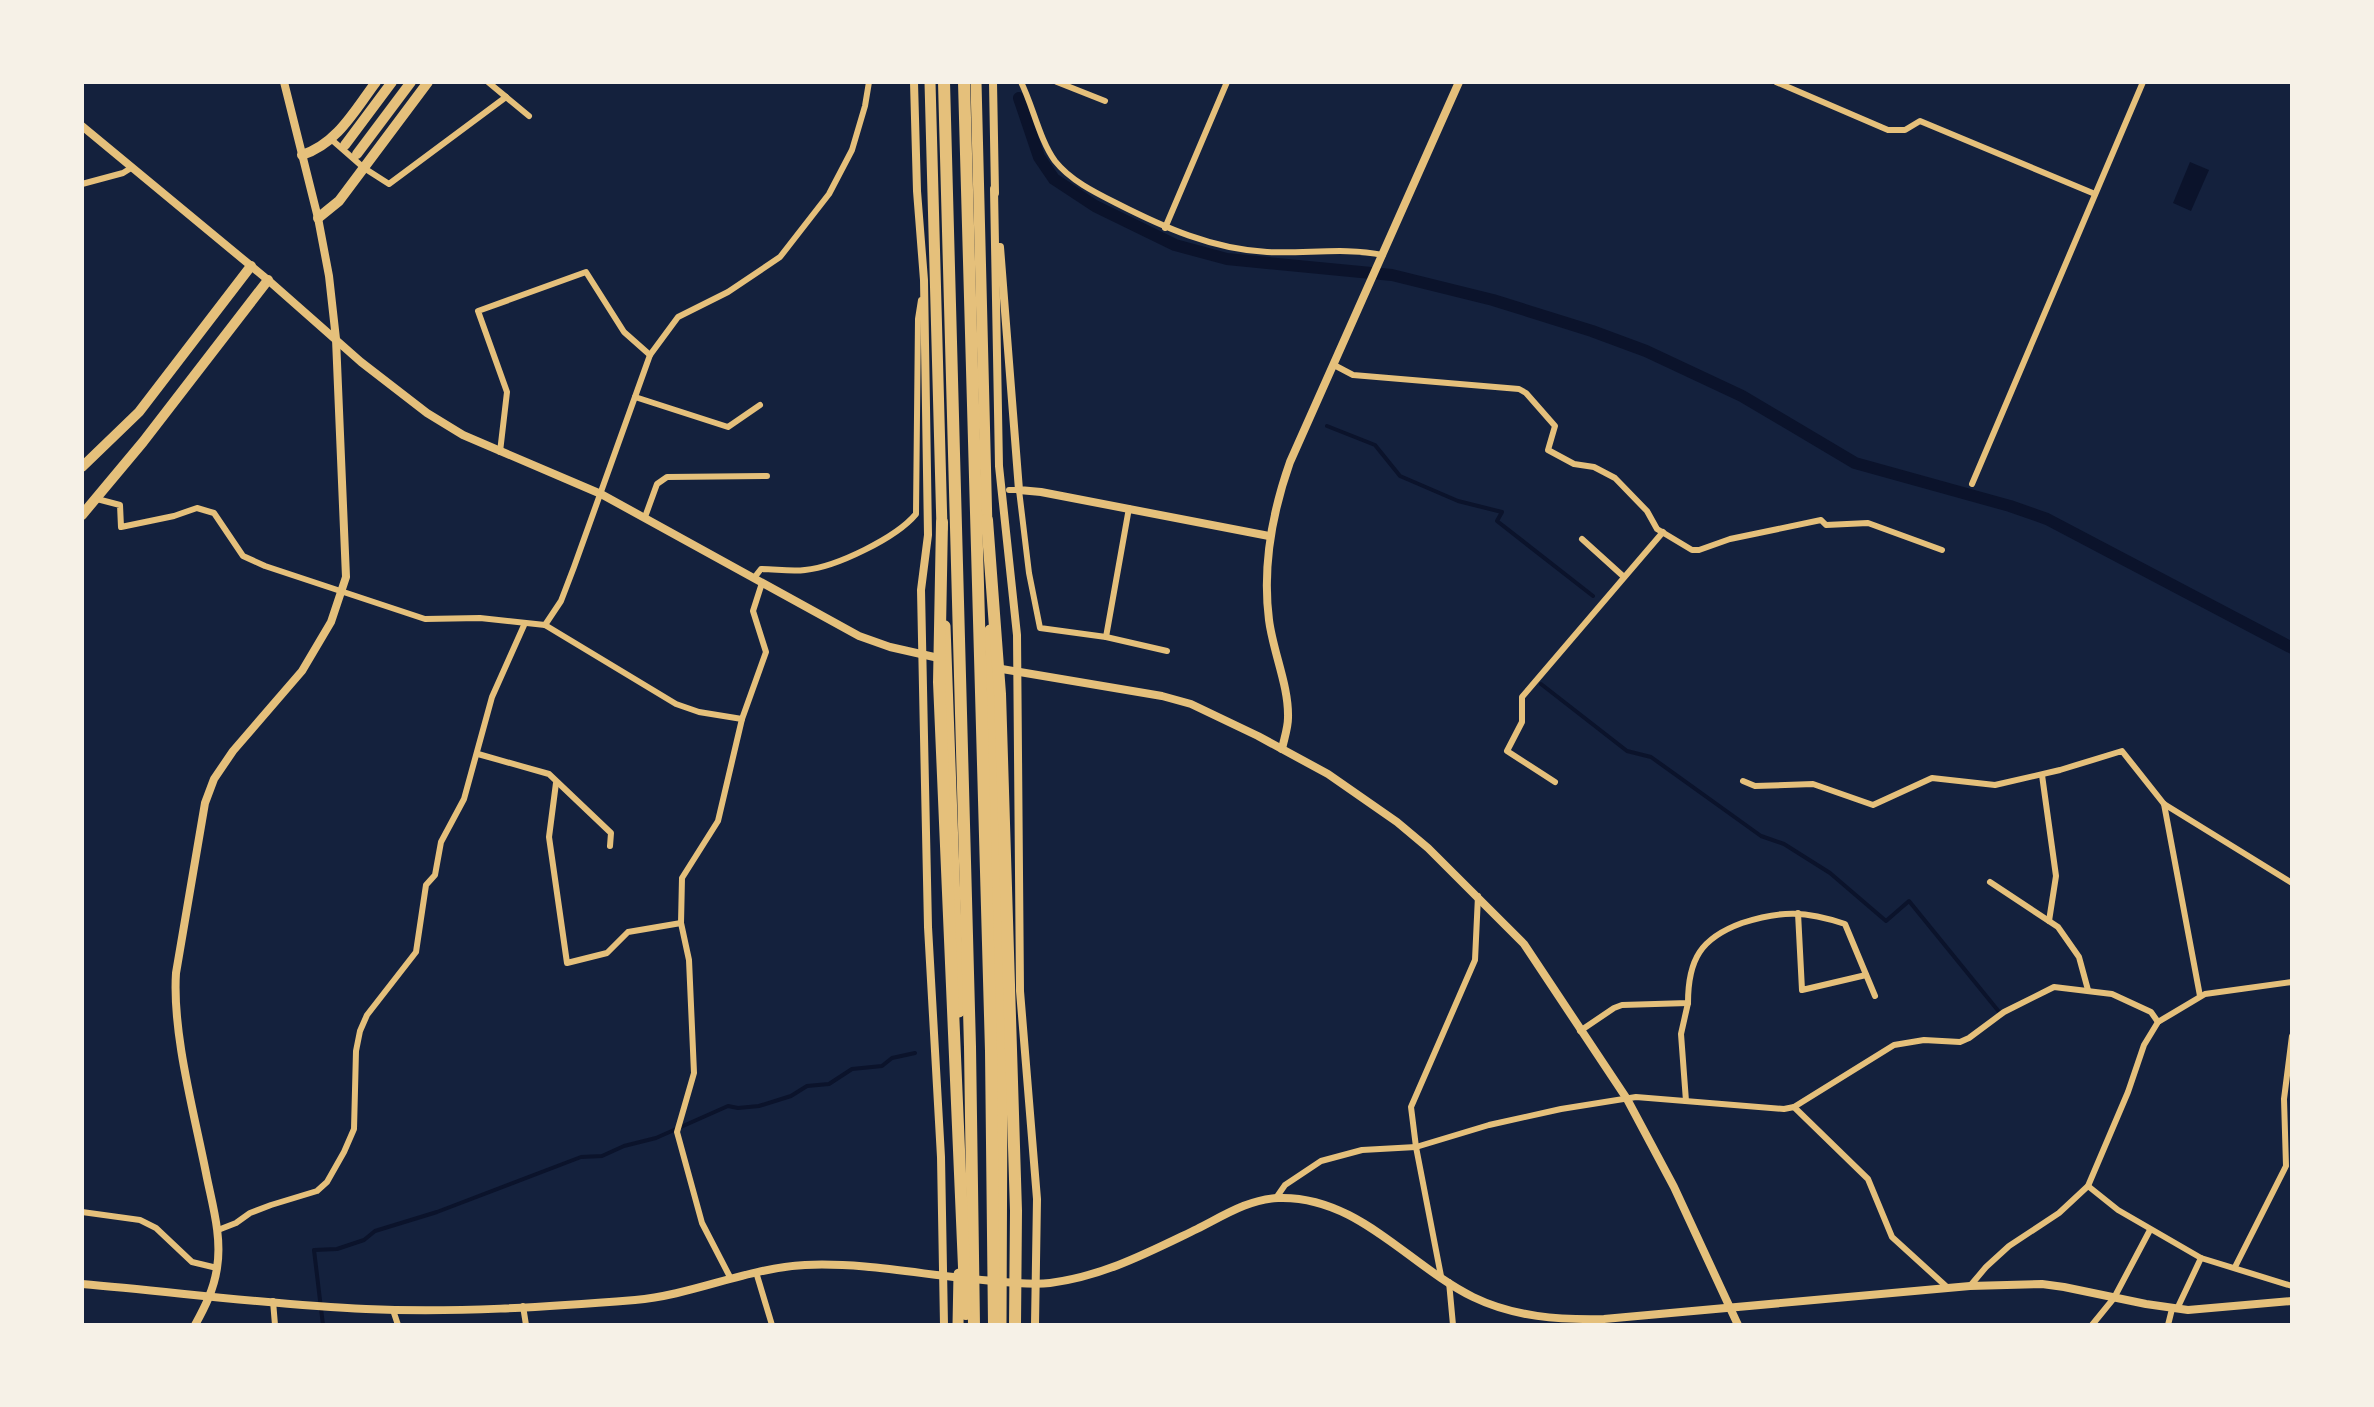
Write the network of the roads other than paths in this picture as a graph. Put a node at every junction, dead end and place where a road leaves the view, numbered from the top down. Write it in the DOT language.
graph roads {
  1 [pos="284,82"];
  2 [pos="376,82"];
  3 [pos="392,82"];
  4 [pos="411,82"];
  5 [pos="428,82"];
  6 [pos="488,82"];
  7 [pos="869,82"];
  8 [pos="914,82"];
  9 [pos="930,82"];
  10 [pos="944,82"];
  11 [pos="964,82"];
  12 [pos="976,82"];
  13 [pos="993,82"];
  14 [pos="1021,82"];
  15 [pos="1057,82"];
  16 [pos="1227,82"];
  17 [pos="1459,82"];
  18 [pos="1776,82"];
  19 [pos="2143,82"];
  20 [pos="506,97"];
  21 [pos="1105,101"];
  22 [pos="529,116"];
  23 [pos="82,126"];
  24 [pos="332,140"];
  25 [pos="345,145"];
  26 [pos="357,154"];
  27 [pos="302,155"];
  28 [pos="131,168"];
  29 [pos="364,168"];
  30 [pos="82,184"];
  31 [pos="994,189"];
  32 [pos="2095,194"];
  33 [pos="318,218"];
  34 [pos="1165,228"];
  35 [pos="1382,259"];
  36 [pos="251,266"];
  37 [pos="268,280"];
  38 [pos="924,280"];
  39 [pos="336,339"];
  40 [pos="650,355"];
  41 [pos="1334,365"];
  42 [pos="635,397"];
  43 [pos="760,405"];
  44 [pos="500,452"];
  45 [pos="82,467"];
  46 [pos="767,476"];
  47 [pos="1972,484"];
  48 [pos="1014,490"];
  49 [pos="601,494"];
  50 [pos="87,507"];
  51 [pos="1129,508"];
  52 [pos="645,517"];
  53 [pos="987,520"];
  54 [pos="942,522"];
  55 [pos="1663,532"];
  56 [pos="1269,536"];
  57 [pos="1582,539"];
  58 [pos="1942,550"];
  59 [pos="1624,577"];
  60 [pos="758,580"];
  61 [pos="343,593"];
  62 [pos="525,623"];
  63 [pos="545,625"];
  64 [pos="1106,637"];
  65 [pos="1167,651"];
  66 [pos="926,656"];
  67 [pos="1014,671"];
  68 [pos="742,719"];
  69 [pos="1282,749"];
  70 [pos="478,754"];
  71 [pos="2042,775"];
  72 [pos="1743,781"];
  73 [pos="1555,782"];
  74 [pos="556,783"];
  75 [pos="2164,804"];
  76 [pos="610,846"];
  77 [pos="1990,882"];
  78 [pos="2292,883"];
  79 [pos="1478,896"];
  80 [pos="1798,913"];
  81 [pos="2049,921"];
  82 [pos="681,923"];
  83 [pos="1866,975"];
  84 [pos="2292,982"];
  85 [pos="2088,990"];
  86 [pos="1875,996"];
  87 [pos="2200,996"];
  88 [pos="1688,1003"];
  89 [pos="2158,1022"];
  90 [pos="1580,1031"];
  91 [pos="2292,1036"];
  92 [pos="1627,1099"];
  93 [pos="1686,1101"];
  94 [pos="1794,1107"];
  95 [pos="1416,1147"];
  96 [pos="2088,1186"];
  97 [pos="1276,1198"];
  98 [pos="82,1212"];
  99 [pos="218,1230"];
  100 [pos="2150,1230"];
  101 [pos="2201,1258"];
  102 [pos="2235,1267"];
  103 [pos="217,1268"];
  104 [pos="756,1272"];
  105 [pos="944,1277"];
  106 [pos="731,1279"];
  107 [pos="1445,1279"];
  108 [pos="82,1284"];
  109 [pos="1037,1284"];
  110 [pos="1970,1286"];
  111 [pos="2292,1286"];
  112 [pos="1948,1288"];
  113 [pos="210,1295"];
  114 [pos="2114,1298"];
  115 [pos="273,1301"];
  116 [pos="2292,1301"];
  117 [pos="523,1306"];
  118 [pos="1731,1308"];
  119 [pos="2175,1309"];
  120 [pos="393,1310"];
  121 [pos="195,1325"];
  122 [pos="275,1325"];
  123 [pos="398,1325"];
  124 [pos="526,1325"];
  125 [pos="772,1325"];
  126 [pos="944,1325"];
  127 [pos="958,1325"];
  128 [pos="967,1325"];
  129 [pos="974,1325"];
  130 [pos="994,1325"];
  131 [pos="1001,1325"];
  132 [pos="1015,1325"];
  133 [pos="1035,1325"];
  134 [pos="1453,1325"];
  135 [pos="1738,1325"];
  136 [pos="2092,1325"];
  137 [pos="2168,1325"];
  1 -- 27 [label="street"];
  2 -- 24 [label="main road"];
  3 -- 25 [label="main road"];
  4 -- 26 [label="main road"];
  5 -- 29 [label="main road"];
  6 -- 20 [label="street"];
  7 -- 40 [label="street"];
  8 -- 38 [label="street"];
  9 -- 54 [label="highway"];
  10 -- 129 [label="highway"];
  11 -- 130 [label="highway"];
  12 -- 53 [label="highway"];
  13 -- 31 [label="street"];
  14 -- 34 [label="street"];
  15 -- 21 [label="street"];
  16 -- 34 [label="street"];
  17 -- 35 [label="street"];
  18 -- 32 [label="street"];
  19 -- 32 [label="street"];
  20 -- 22 [label="street"];
  20 -- 29 [label="street"];
  23 -- 28 [label="street"];
  24 -- 27 [label="main road"];
  24 -- 29 [label="street"];
  27 -- 33 [label="street"];
  28 -- 30 [label="street"];
  28 -- 36 [label="street"];
  29 -- 33 [label="main road"];
  31 -- 48 [label="street"];
  31 -- 67 [label="street"];
  32 -- 47 [label="street"];
  33 -- 39 [label="street"];
  34 -- 35 [label="street"];
  35 -- 41 [label="street"];
  36 -- 37 [label="street"];
  36 -- 45 [label="main road"];
  37 -- 39 [label="street"];
  37 -- 50 [label="main road"];
  38 -- 60 [label="street"];
  38 -- 66 [label="street"];
  39 -- 44 [label="street"];
  39 -- 61 [label="street"];
  40 -- 42 [label="street"];
  40 -- 44 [label="street"];
  41 -- 55 [label="street"];
  41 -- 56 [label="street"];
  42 -- 43 [label="street"];
  42 -- 49 [label="street"];
  44 -- 49 [label="street"];
  46 -- 52 [label="street"];
  48 -- 51 [label="street"];
  48 -- 64 [label="street"];
  49 -- 52 [label="street"];
  49 -- 63 [label="street"];
  50 -- 61 [label="street"];
  51 -- 56 [label="street"];
  51 -- 64 [label="street"];
  52 -- 60 [label="street"];
  53 -- 131 [label="highway"];
  53 -- 132 [label="highway"];
  54 -- 127 [label="highway"];
  54 -- 128 [label="highway"];
  55 -- 58 [label="street"];
  55 -- 59 [label="street"];
  56 -- 69 [label="street"];
  57 -- 59 [label="street"];
  59 -- 73 [label="street"];
  60 -- 66 [label="street"];
  60 -- 68 [label="street"];
  61 -- 62 [label="street"];
  61 -- 99 [label="street"];
  62 -- 63 [label="street"];
  62 -- 70 [label="street"];
  63 -- 68 [label="street"];
  64 -- 65 [label="street"];
  66 -- 67 [label="street"];
  66 -- 105 [label="street"];
  67 -- 69 [label="street"];
  67 -- 109 [label="street"];
  68 -- 82 [label="street"];
  69 -- 79 [label="street"];
  70 -- 74 [label="street"];
  70 -- 99 [label="street"];
  71 -- 72 [label="street"];
  71 -- 75 [label="street"];
  71 -- 81 [label="street"];
  74 -- 76 [label="street"];
  74 -- 82 [label="street"];
  75 -- 78 [label="street"];
  75 -- 87 [label="street"];
  77 -- 81 [label="street"];
  79 -- 90 [label="street"];
  79 -- 95 [label="street"];
  80 -- 83 [label="street"];
  80 -- 83 [label="street"];
  80 -- 88 [label="street"];
  81 -- 85 [label="street"];
  82 -- 106 [label="street"];
  83 -- 86 [label="street"];
  84 -- 87 [label="street"];
  85 -- 89 [label="street"];
  85 -- 94 [label="street"];
  87 -- 89 [label="street"];
  88 -- 90 [label="street"];
  88 -- 93 [label="street"];
  89 -- 96 [label="street"];
  90 -- 92 [label="street"];
  91 -- 102 [label="street"];
  92 -- 93 [label="street"];
  92 -- 95 [label="street"];
  92 -- 118 [label="street"];
  93 -- 94 [label="street"];
  94 -- 112 [label="street"];
  95 -- 97 [label="street"];
  95 -- 107 [label="street"];
  96 -- 100 [label="street"];
  96 -- 110 [label="street"];
  97 -- 107 [label="street"];
  97 -- 109 [label="street"];
  98 -- 103 [label="street"];
  99 -- 103 [label="street"];
  100 -- 101 [label="street"];
  100 -- 114 [label="street"];
  101 -- 102 [label="street"];
  101 -- 119 [label="street"];
  102 -- 111 [label="street"];
  103 -- 113 [label="street"];
  104 -- 105 [label="street"];
  104 -- 106 [label="street"];
  104 -- 125 [label="street"];
  105 -- 109 [label="street"];
  105 -- 126 [label="street"];
  106 -- 117 [label="street"];
  107 -- 118 [label="street"];
  107 -- 134 [label="street"];
  108 -- 113 [label="street"];
  109 -- 133 [label="street"];
  110 -- 112 [label="street"];
  110 -- 114 [label="street"];
  112 -- 118 [label="street"];
  113 -- 115 [label="street"];
  113 -- 121 [label="street"];
  114 -- 119 [label="street"];
  114 -- 136 [label="street"];
  115 -- 120 [label="street"];
  115 -- 122 [label="street"];
  116 -- 119 [label="street"];
  117 -- 120 [label="street"];
  117 -- 124 [label="street"];
  118 -- 135 [label="street"];
  119 -- 137 [label="street"];
  120 -- 123 [label="street"];
}
